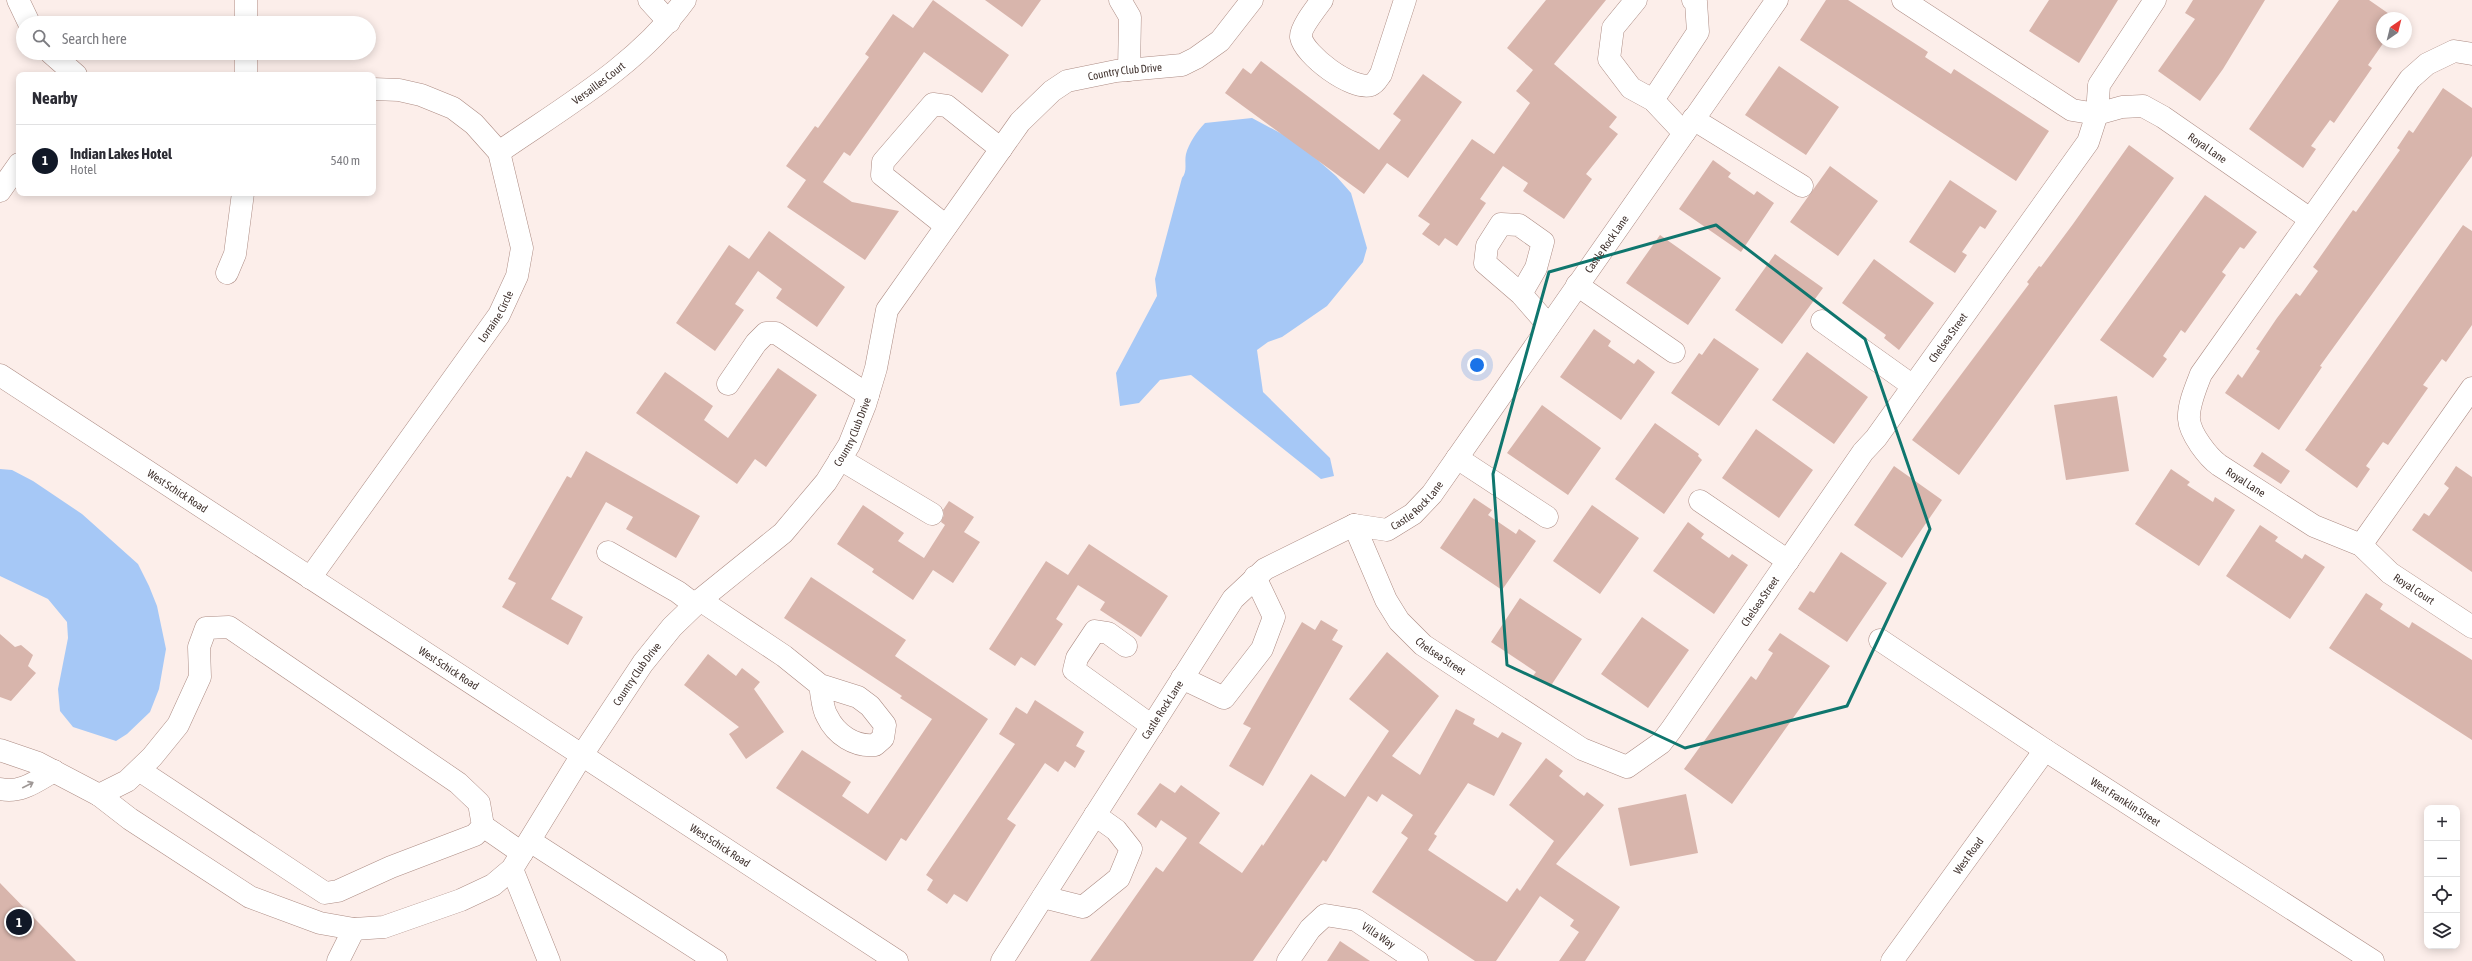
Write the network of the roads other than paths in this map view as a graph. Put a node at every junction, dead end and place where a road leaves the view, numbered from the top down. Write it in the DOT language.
graph roads {
  1 [pos="18,0"];
  2 [pos="246,0"];
  3 [pos="649,0"];
  4 [pos="685,0"];
  5 [pos="1120,0"];
  6 [pos="1252,0"];
  7 [pos="1322,0"];
  8 [pos="1405,0"];
  9 [pos="1636,0"];
  10 [pos="1693,0"];
  11 [pos="1777,0"];
  12 [pos="1903,0"];
  13 [pos="2155,0"];
  14 [pos="26,16"];
  15 [pos="246,16"];
  16 [pos="669,22"];
  17 [pos="2472,54"];
  18 [pos="60,60"];
  19 [pos="246,60"];
  20 [pos="1129,70"];
  21 [pos="73,72"];
  22 [pos="246,72"];
  23 [pos="376,89"];
  24 [pos="1654,100"];
  25 [pos="2097,114"];
  26 [pos="1688,126"];
  27 [pos="1001,149"];
  28 [pos="499,152"];
  29 [pos="16,168"];
  30 [pos="1802,186"];
  31 [pos="0,190"];
  32 [pos="243,196"];
  33 [pos="2310,219"];
  34 [pos="946,226"];
  35 [pos="227,273"];
  36 [pos="1577,285"];
  37 [pos="1521,294"];
  38 [pos="1822,321"];
  39 [pos="1549,326"];
  40 [pos="1674,352"];
  41 [pos="0,375"];
  42 [pos="728,384"];
  43 [pos="1913,386"];
  44 [pos="2472,388"];
  45 [pos="868,395"];
  46 [pos="1457,458"];
  47 [pos="840,459"];
  48 [pos="1700,501"];
  49 [pos="932,514"];
  50 [pos="1547,517"];
  51 [pos="1354,525"];
  52 [pos="2361,545"];
  53 [pos="608,552"];
  54 [pos="1788,561"];
  55 [pos="1255,577"];
  56 [pos="310,578"];
  57 [pos="698,602"];
  58 [pos="2472,627"];
  59 [pos="1880,640"];
  60 [pos="1126,646"];
  61 [pos="1182,678"];
  62 [pos="820,685"];
  63 [pos="1152,726"];
  64 [pos="0,750"];
  65 [pos="2045,750"];
  66 [pos="582,755"];
  67 [pos="139,770"];
  68 [pos="54,771"];
  69 [pos="0,789"];
  70 [pos="99,795"];
  71 [pos="1095,815"];
  72 [pos="483,826"];
  73 [pos="521,854"];
  74 [pos="325,892"];
  75 [pos="1043,897"];
  76 [pos="331,925"];
  77 [pos="354,929"];
  78 [pos="338,961"];
  79 [pos="550,961"];
  80 [pos="716,961"];
  81 [pos="897,961"];
  82 [pos="1002,961"];
  83 [pos="1288,961"];
  84 [pos="1417,961"];
  85 [pos="1892,961"];
  86 [pos="2373,961"];
  1 -- 14 [label="street"];
  2 -- 15 [label="street"];
  3 -- 16 [label="street"];
  4 -- 16 [label="street, Versailles Court"];
  5 -- 20 [label="street"];
  6 -- 20 [label="street, Country Club Drive"];
  7 -- 8 [label="street"];
  9 -- 24 [label="street"];
  10 -- 24 [label="street"];
  11 -- 26 [label="street, Castle Rock Lane"];
  12 -- 25 [label="street, Royal Lane"];
  13 -- 25 [label="street"];
  16 -- 28 [label="street, Versailles Court"];
  17 -- 33 [label="street, Royal Lane"];
  18 -- 21 [label="street"];
  19 -- 22 [label="street"];
  20 -- 27 [label="street, Country Club Drive"];
  23 -- 28 [label="street, Lorraine Circle"];
  24 -- 26 [label="street"];
  25 -- 33 [label="street, Royal Lane"];
  25 -- 43 [label="street, Chelsea Street"];
  26 -- 30 [label="street"];
  26 -- 36 [label="street, Castle Rock Lane"];
  27 -- 34 [label="street, Country Club Drive"];
  27 -- 34 [label="street"];
  28 -- 56 [label="street, Lorraine Circle"];
  29 -- 31 [label="street"];
  32 -- 35 [label="street"];
  33 -- 52 [label="street, Royal Lane"];
  34 -- 45 [label="street, Country Club Drive"];
  36 -- 39 [label="street, Castle Rock Lane"];
  36 -- 40 [label="street"];
  37 -- 39 [label="street"];
  38 -- 43 [label="street"];
  39 -- 46 [label="street, Castle Rock Lane"];
  41 -- 56 [label="street, West Schick Road"];
  42 -- 45 [label="street"];
  43 -- 54 [label="street, Chelsea Street"];
  44 -- 52 [label="street"];
  45 -- 47 [label="street, Country Club Drive"];
  46 -- 50 [label="street"];
  46 -- 51 [label="street, Castle Rock Lane"];
  47 -- 49 [label="street"];
  47 -- 57 [label="street, Country Club Drive"];
  48 -- 54 [label="street"];
  51 -- 54 [label="street, Chelsea Street"];
  51 -- 55 [label="street, Castle Rock Lane"];
  52 -- 58 [label="street, Royal Court"];
  53 -- 57 [label="street"];
  55 -- 61 [label="street, Castle Rock Lane"];
  55 -- 61 [label="street"];
  56 -- 66 [label="street, West Schick Road"];
  57 -- 62 [label="street"];
  57 -- 66 [label="street, Country Club Drive"];
  59 -- 65 [label="street, West Franklin Street"];
  60 -- 63 [label="street"];
  61 -- 63 [label="street, Castle Rock Lane"];
  63 -- 71 [label="street, Castle Rock Lane"];
  64 -- 68 [label="street, Country Club Drive"];
  65 -- 85 [label="street, West Road"];
  65 -- 86 [label="street, West Franklin Street"];
  66 -- 73 [label="street, Country Club Drive"];
  66 -- 81 [label="street, West Schick Road"];
  67 -- 70 [label="street"];
  67 -- 72 [label="street"];
  67 -- 74 [label="street"];
  69 -- 68 [label="street, one-way"];
  68 -- 70 [label="street, Country Club Drive"];
  70 -- 76 [label="street, Country Club Drive"];
  71 -- 75 [label="street, Castle Rock Lane"];
  71 -- 75 [label="street"];
  72 -- 73 [label="street"];
  72 -- 74 [label="street"];
  73 -- 77 [label="street, Country Club Drive"];
  73 -- 79 [label="street"];
  73 -- 80 [label="street"];
  74 -- 76 [label="street"];
  75 -- 82 [label="street, Castle Rock Lane"];
  76 -- 77 [label="street, Country Club Drive"];
  77 -- 78 [label="street"];
  83 -- 84 [label="street, Villa Way"];
}
